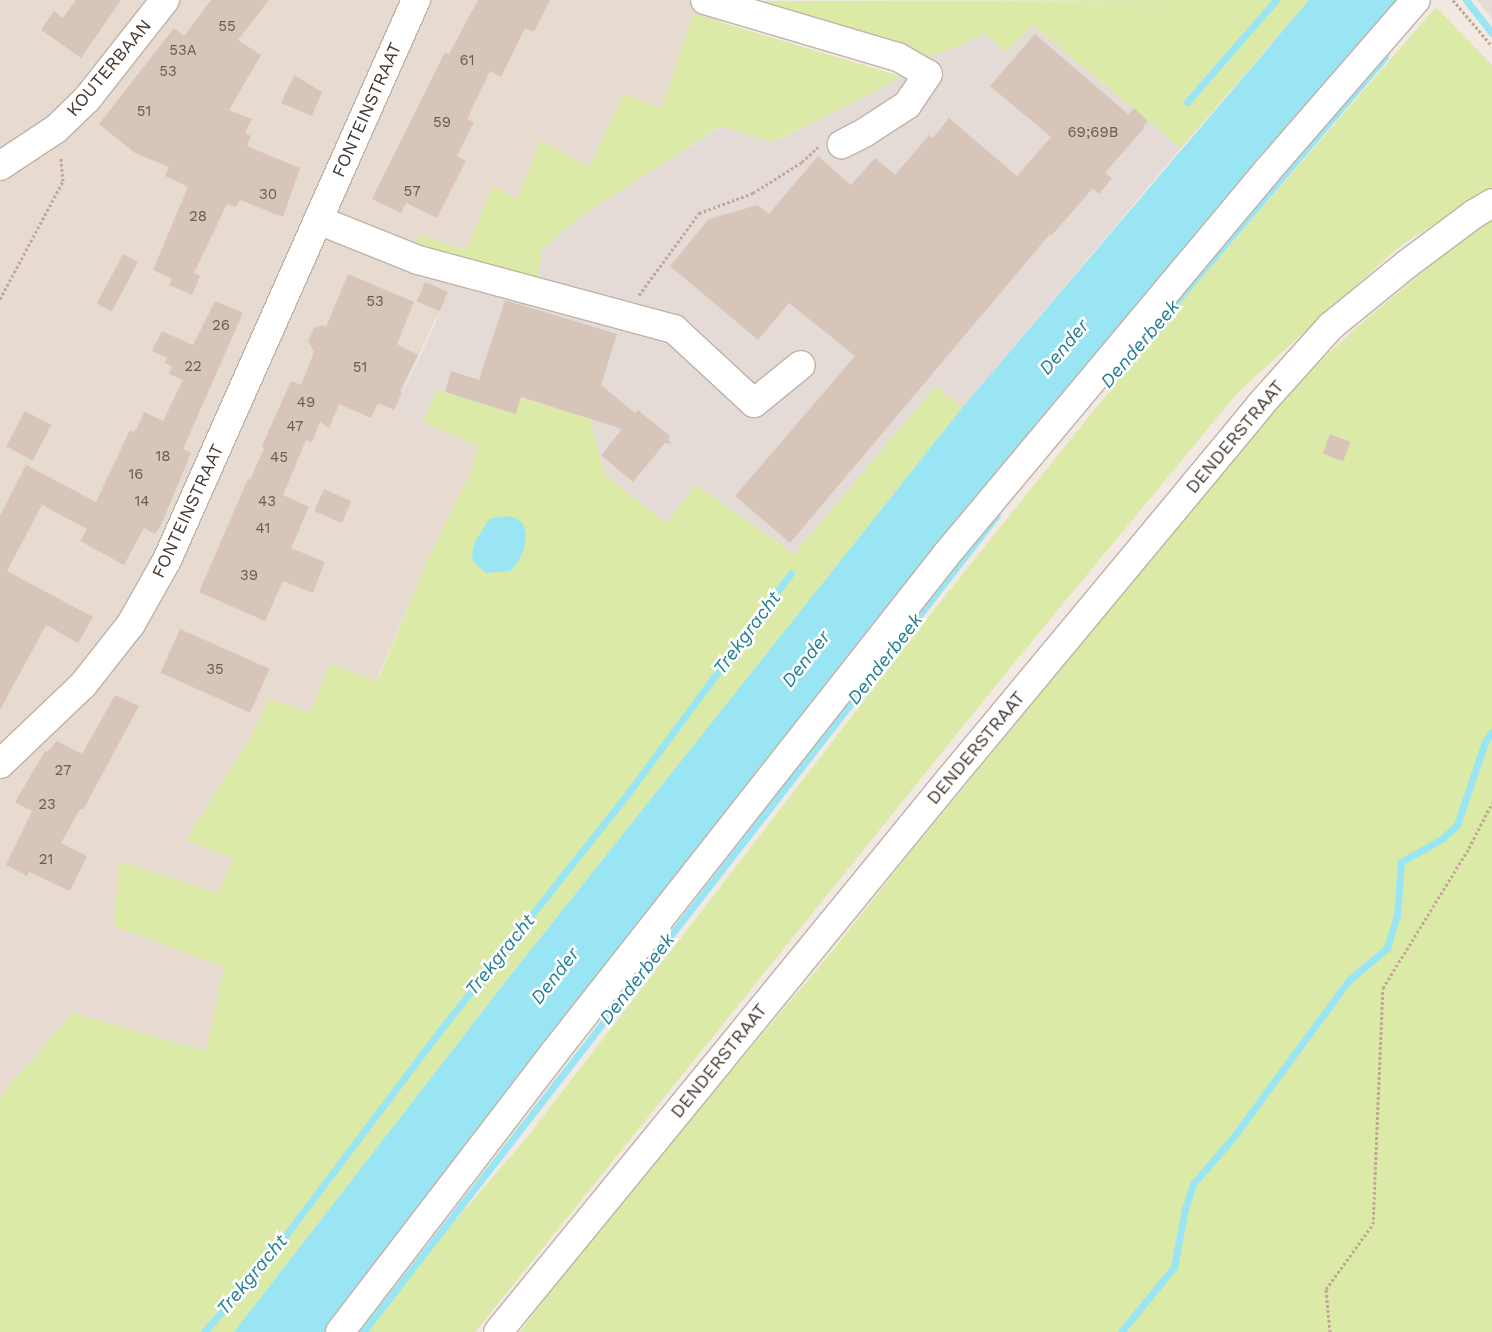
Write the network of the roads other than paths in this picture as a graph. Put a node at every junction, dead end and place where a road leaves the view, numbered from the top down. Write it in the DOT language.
graph roads {
  1 [pos="165,0"];
  2 [pos="416,0"];
  3 [pos="706,0"];
  4 [pos="1416,0"];
  5 [pos="842,144"];
  6 [pos="0,166"];
  7 [pos="1492,204"];
  8 [pos="318,220"];
  9 [pos="801,365"];
  10 [pos="0,764"];
  11 [pos="340,1332"];
  12 [pos="498,1332"];
  1 -- 6 [label="street, KOUTERBAAN"];
  2 -- 8 [label="street, FONTEINSTRAAT"];
  3 -- 5 [label="street"];
  4 -- 11 [label="street"];
  7 -- 12 [label="street, DENDERSTRAAT"];
  8 -- 9 [label="street"];
  8 -- 10 [label="street, FONTEINSTRAAT"];
}
